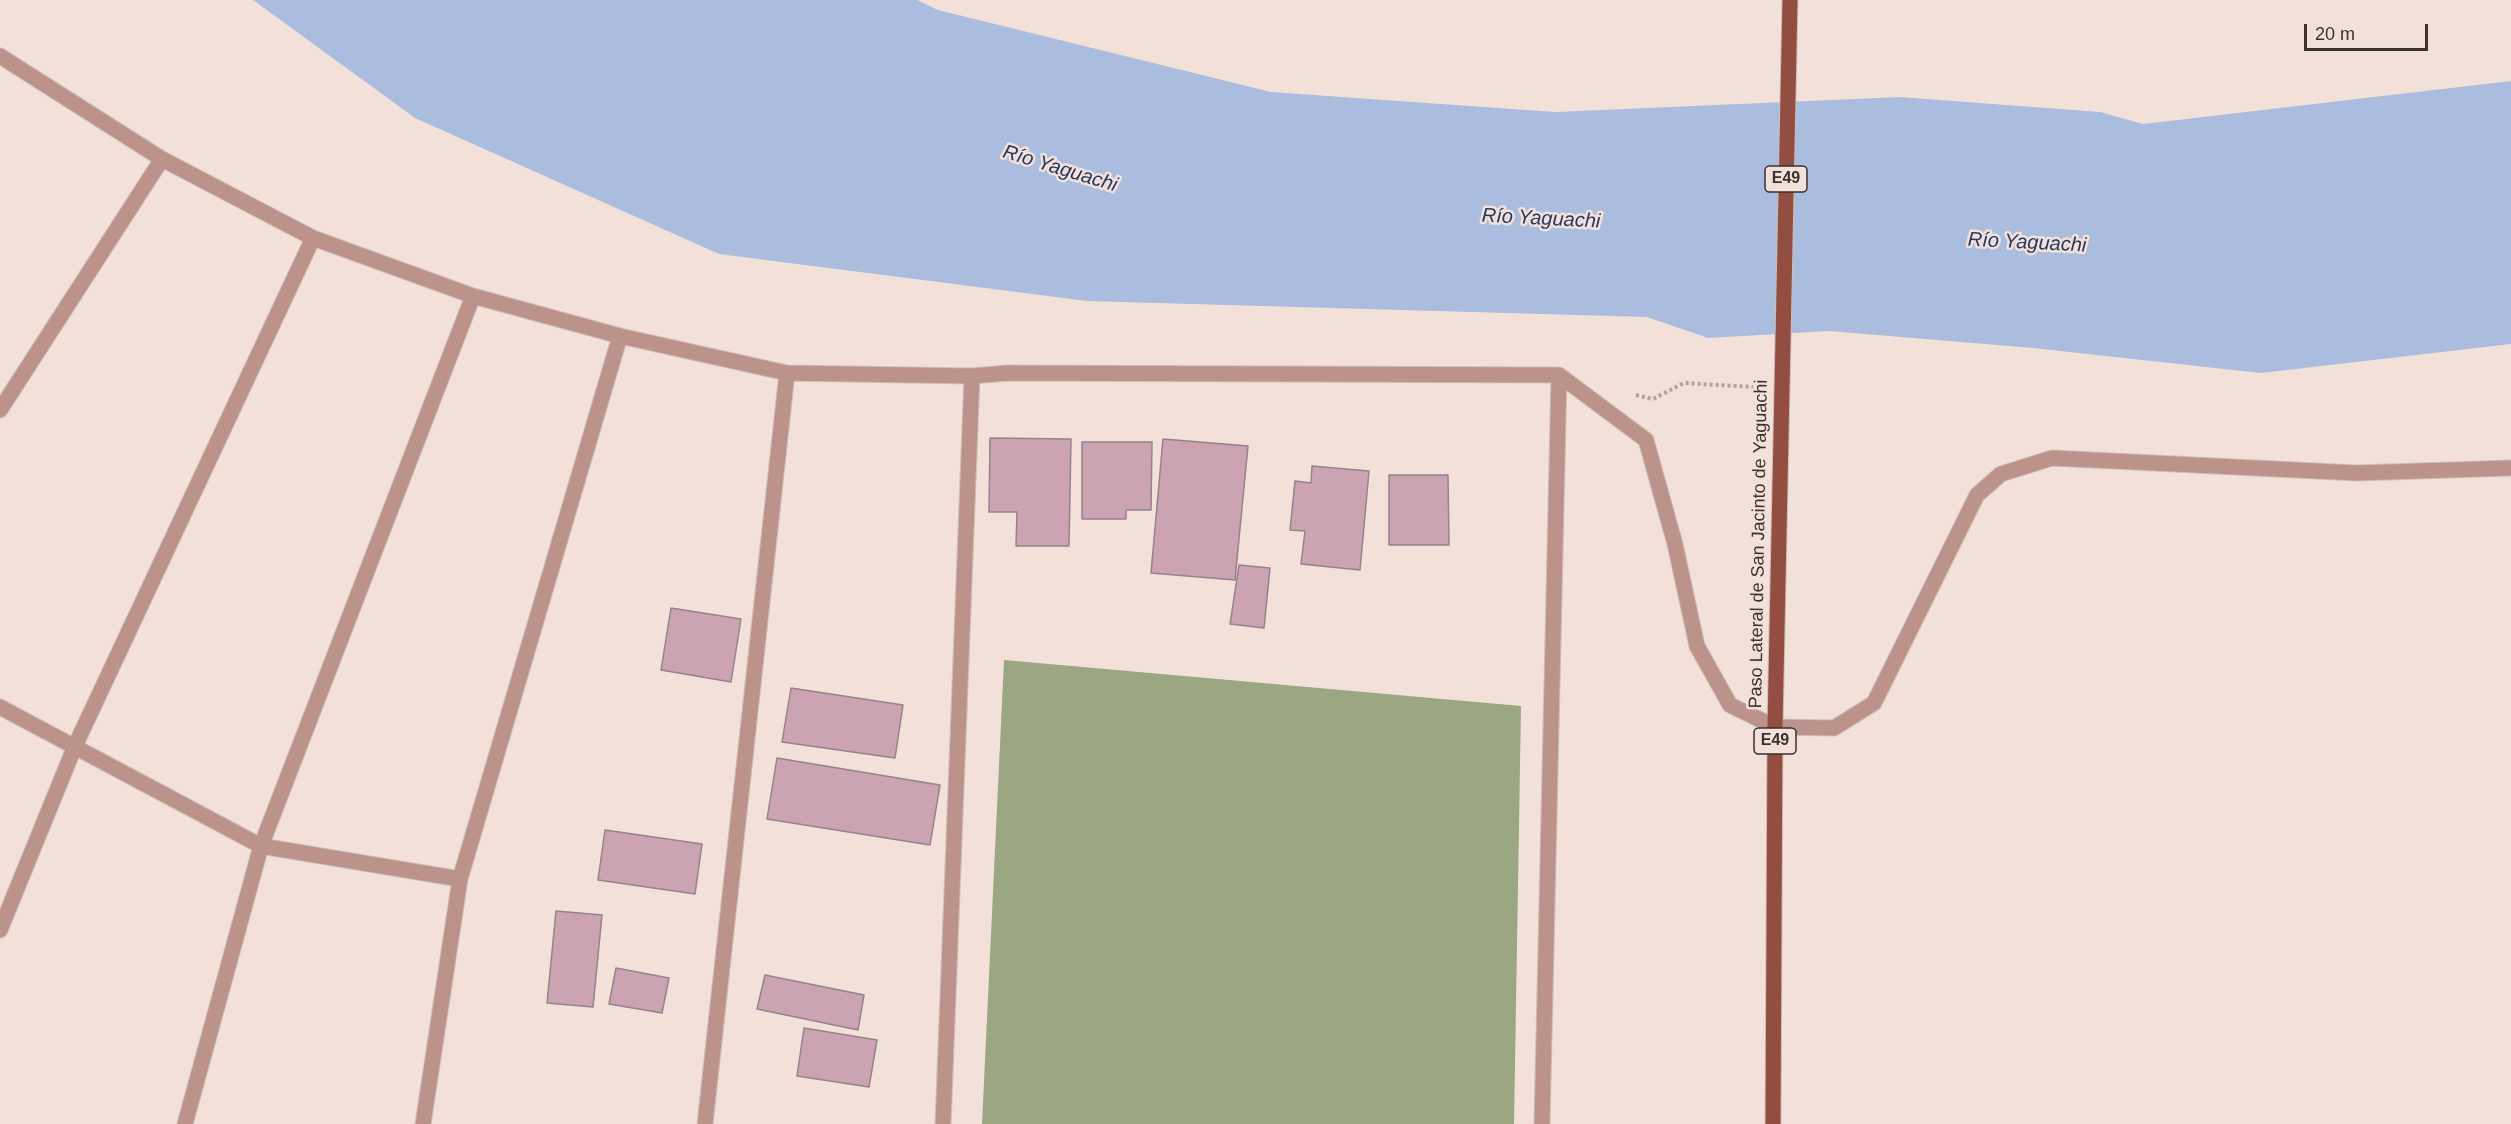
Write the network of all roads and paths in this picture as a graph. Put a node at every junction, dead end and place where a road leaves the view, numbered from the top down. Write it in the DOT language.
graph roads {
  1 [pos="1790,0"];
  2 [pos="0,56"];
  3 [pos="162,159"];
  4 [pos="313,238"];
  5 [pos="473,296"];
  6 [pos="620,336"];
  7 [pos="787,373"];
  8 [pos="1559,375"];
  9 [pos="972,376"];
  10 [pos="1781,389"];
  11 [pos="1633,394"];
  12 [pos="0,410"];
  13 [pos="2511,468"];
  14 [pos="0,707"];
  15 [pos="1776,728"];
  16 [pos="75,746"];
  17 [pos="261,846"];
  18 [pos="460,879"];
  19 [pos="0,930"];
  20 [pos="185,1124"];
  21 [pos="423,1124"];
  22 [pos="705,1124"];
  23 [pos="944,1124"];
  24 [pos="1542,1124"];
  25 [pos="1773,1124"];
  1 -- 10 [label="main road, Paso Lateral de San Jacinto de Yaguachi / E49"];
  2 -- 3 [label="street"];
  3 -- 4 [label="street"];
  3 -- 12 [label="street"];
  4 -- 5 [label="street"];
  4 -- 16 [label="street"];
  5 -- 6 [label="street"];
  5 -- 17 [label="street"];
  6 -- 7 [label="street"];
  6 -- 18 [label="street"];
  7 -- 9 [label="street"];
  7 -- 22 [label="street"];
  8 -- 9 [label="street"];
  8 -- 15 [label="street"];
  8 -- 24 [label="street"];
  9 -- 23 [label="street"];
  10 -- 11 [label="path"];
  10 -- 15 [label="main road, Paso Lateral de San Jacinto de Yaguachi / E49"];
  13 -- 15 [label="street"];
  14 -- 16 [label="street"];
  15 -- 25 [label="main road, Paso Lateral de San Jacinto de Yaguachi / E49"];
  16 -- 17 [label="street"];
  16 -- 19 [label="street"];
  17 -- 18 [label="street"];
  17 -- 20 [label="street"];
  18 -- 21 [label="street"];
}
